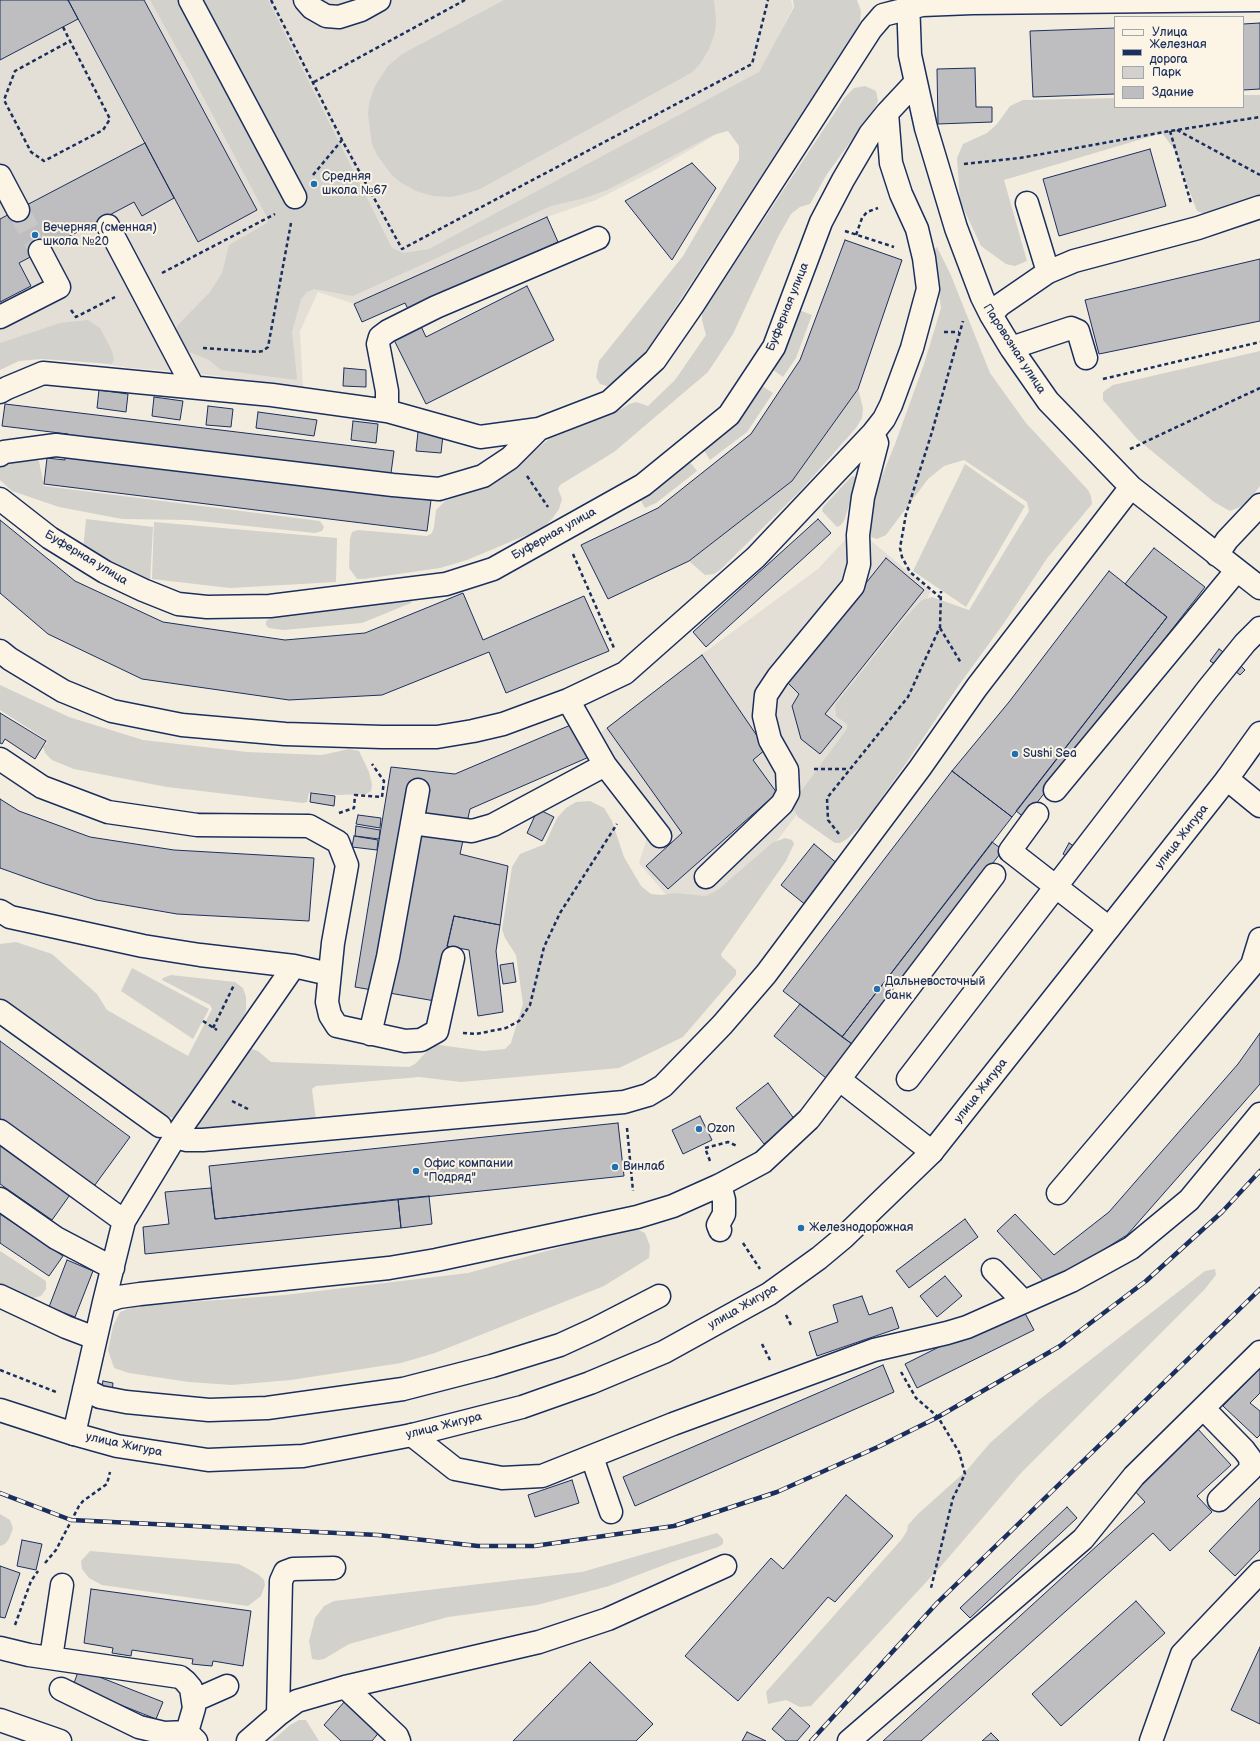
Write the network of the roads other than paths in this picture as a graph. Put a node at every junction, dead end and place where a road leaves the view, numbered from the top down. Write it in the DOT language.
graph roads {
  1 [pos="190,0"];
  2 [pos="305,0"];
  3 [pos="379,0"];
  4 [pos="1260,0"];
  5 [pos="908,4"];
  6 [pos="915,83"];
  7 [pos="887,113"];
  8 [pos="0,176"];
  9 [pos="295,197"];
  10 [pos="1027,203"];
  11 [pos="1260,207"];
  12 [pos="18,210"];
  13 [pos="108,226"];
  14 [pos="598,238"];
  15 [pos="40,251"];
  16 [pos="1048,272"];
  17 [pos="990,315"];
  18 [pos="0,317"];
  19 [pos="1011,348"];
  20 [pos="1086,358"];
  21 [pos="193,387"];
  22 [pos="0,392"];
  23 [pos="387,411"];
  24 [pos="539,429"];
  25 [pos="873,433"];
  26 [pos="0,455"];
  27 [pos="1131,487"];
  28 [pos="0,499"];
  29 [pos="1260,505"];
  30 [pos="1217,555"];
  31 [pos="1237,570"];
  32 [pos="1260,588"];
  33 [pos="1260,628"];
  34 [pos="0,651"];
  35 [pos="568,700"];
  36 [pos="1260,733"];
  37 [pos="0,759"];
  38 [pos="605,765"];
  39 [pos="1227,779"];
  40 [pos="418,790"];
  41 [pos="1055,790"];
  42 [pos="1260,806"];
  43 [pos="1037,814"];
  44 [pos="412,823"];
  45 [pos="660,836"];
  46 [pos="994,876"];
  47 [pos="706,877"];
  48 [pos="1056,885"];
  49 [pos="0,911"];
  50 [pos="1109,928"];
  51 [pos="1260,940"];
  52 [pos="453,958"];
  53 [pos="294,966"];
  54 [pos="330,974"];
  55 [pos="0,1011"];
  56 [pos="370,1034"];
  57 [pos="840,1080"];
  58 [pos="908,1080"];
  59 [pos="1260,1114"];
  60 [pos="0,1131"];
  61 [pos="167,1132"];
  62 [pos="932,1152"];
  63 [pos="720,1185"];
  64 [pos="1058,1193"];
  65 [pos="0,1200"];
  66 [pos="124,1221"];
  67 [pos="720,1230"];
  68 [pos="113,1268"];
  69 [pos="992,1270"];
  70 [pos="0,1296"];
  71 [pos="659,1296"];
  72 [pos="1023,1301"];
  73 [pos="104,1302"];
  74 [pos="95,1338"];
  75 [pos="1260,1352"];
  76 [pos="83,1395"];
  77 [pos="1203,1408"];
  78 [pos="0,1410"];
  79 [pos="74,1434"];
  80 [pos="412,1435"];
  81 [pos="592,1457"];
  82 [pos="1219,1500"];
  83 [pos="610,1512"];
  84 [pos="725,1566"];
  85 [pos="334,1568"];
  86 [pos="1260,1572"];
  87 [pos="62,1585"];
  88 [pos="3,1649"];
  89 [pos="51,1658"];
  90 [pos="227,1686"];
  91 [pos="345,1687"];
  92 [pos="61,1689"];
  93 [pos="194,1701"];
  94 [pos="278,1715"];
  95 [pos="0,1720"];
  96 [pos="192,1737"];
  97 [pos="60,1741"];
  98 [pos="248,1741"];
  99 [pos="399,1741"];
  100 [pos="849,1741"];
  101 [pos="1151,1741"];
  1 -- 9 [label="main road"];
  2 -- 3 [label="main road"];
  4 -- 5 [label="main road"];
  5 -- 6 [label="main road, Паровозная улица"];
  5 -- 24 [label="main road"];
  6 -- 7 [label="main road, Буферная улица"];
  6 -- 17 [label="main road, Паровозная улица"];
  7 -- 25 [label="main road"];
  7 -- 28 [label="main road, Буферная улица"];
  8 -- 12 [label="main road"];
  10 -- 16 [label="main road"];
  11 -- 16 [label="main road"];
  13 -- 21 [label="main road"];
  14 -- 23 [label="main road"];
  15 -- 18 [label="main road"];
  16 -- 17 [label="main road"];
  17 -- 19 [label="main road, Паровозная улица"];
  19 -- 20 [label="main road"];
  19 -- 27 [label="main road, Паровозная улица"];
  21 -- 22 [label="main road"];
  21 -- 23 [label="main road"];
  23 -- 24 [label="main road"];
  24 -- 26 [label="main road"];
  25 -- 35 [label="main road"];
  25 -- 47 [label="main road"];
  27 -- 30 [label="main road, Паровозная улица"];
  27 -- 61 [label="main road"];
  29 -- 30 [label="main road"];
  30 -- 31 [label="main road, Паровозная улица"];
  31 -- 32 [label="main road, Паровозная улица"];
  31 -- 41 [label="main road"];
  33 -- 48 [label="main road"];
  34 -- 35 [label="main road"];
  35 -- 38 [label="main road"];
  36 -- 39 [label="main road, улица Жигура"];
  37 -- 54 [label="main road"];
  38 -- 44 [label="main road"];
  38 -- 45 [label="main road"];
  39 -- 42 [label="main road"];
  39 -- 50 [label="main road, улица Жигура"];
  40 -- 44 [label="main road"];
  43 -- 48 [label="main road"];
  44 -- 56 [label="main road"];
  46 -- 57 [label="main road"];
  48 -- 50 [label="main road"];
  48 -- 58 [label="main road"];
  49 -- 53 [label="main road"];
  50 -- 62 [label="main road, улица Жигура"];
  51 -- 64 [label="main road"];
  52 -- 56 [label="main road"];
  53 -- 54 [label="main road"];
  53 -- 61 [label="main road"];
  54 -- 56 [label="main road"];
  55 -- 61 [label="main road"];
  57 -- 62 [label="main road"];
  57 -- 63 [label="main road"];
  59 -- 72 [label="main road"];
  60 -- 66 [label="main road"];
  61 -- 66 [label="main road"];
  62 -- 80 [label="main road, улица Жигура"];
  63 -- 67 [label="main road"];
  63 -- 73 [label="main road"];
  65 -- 68 [label="main road"];
  66 -- 68 [label="main road"];
  68 -- 73 [label="main road"];
  69 -- 72 [label="main road"];
  70 -- 74 [label="main road"];
  71 -- 76 [label="main road"];
  72 -- 81 [label="main road"];
  73 -- 74 [label="main road"];
  74 -- 76 [label="main road"];
  75 -- 77 [label="main road"];
  76 -- 79 [label="main road"];
  77 -- 82 [label="main road"];
  77 -- 100 [label="main road"];
  78 -- 79 [label="main road, улица Жигура"];
  79 -- 80 [label="main road, улица Жигура"];
  80 -- 81 [label="main road"];
  81 -- 83 [label="main road"];
  84 -- 91 [label="main road"];
  85 -- 94 [label="main road"];
  86 -- 101 [label="main road"];
  87 -- 89 [label="main road"];
  88 -- 89 [label="main road"];
  89 -- 93 [label="main road"];
  90 -- 93 [label="main road"];
  91 -- 94 [label="main road"];
  91 -- 99 [label="main road"];
  92 -- 96 [label="main road"];
  93 -- 96 [label="main road"];
  94 -- 98 [label="main road"];
  95 -- 97 [label="main road"];
}
